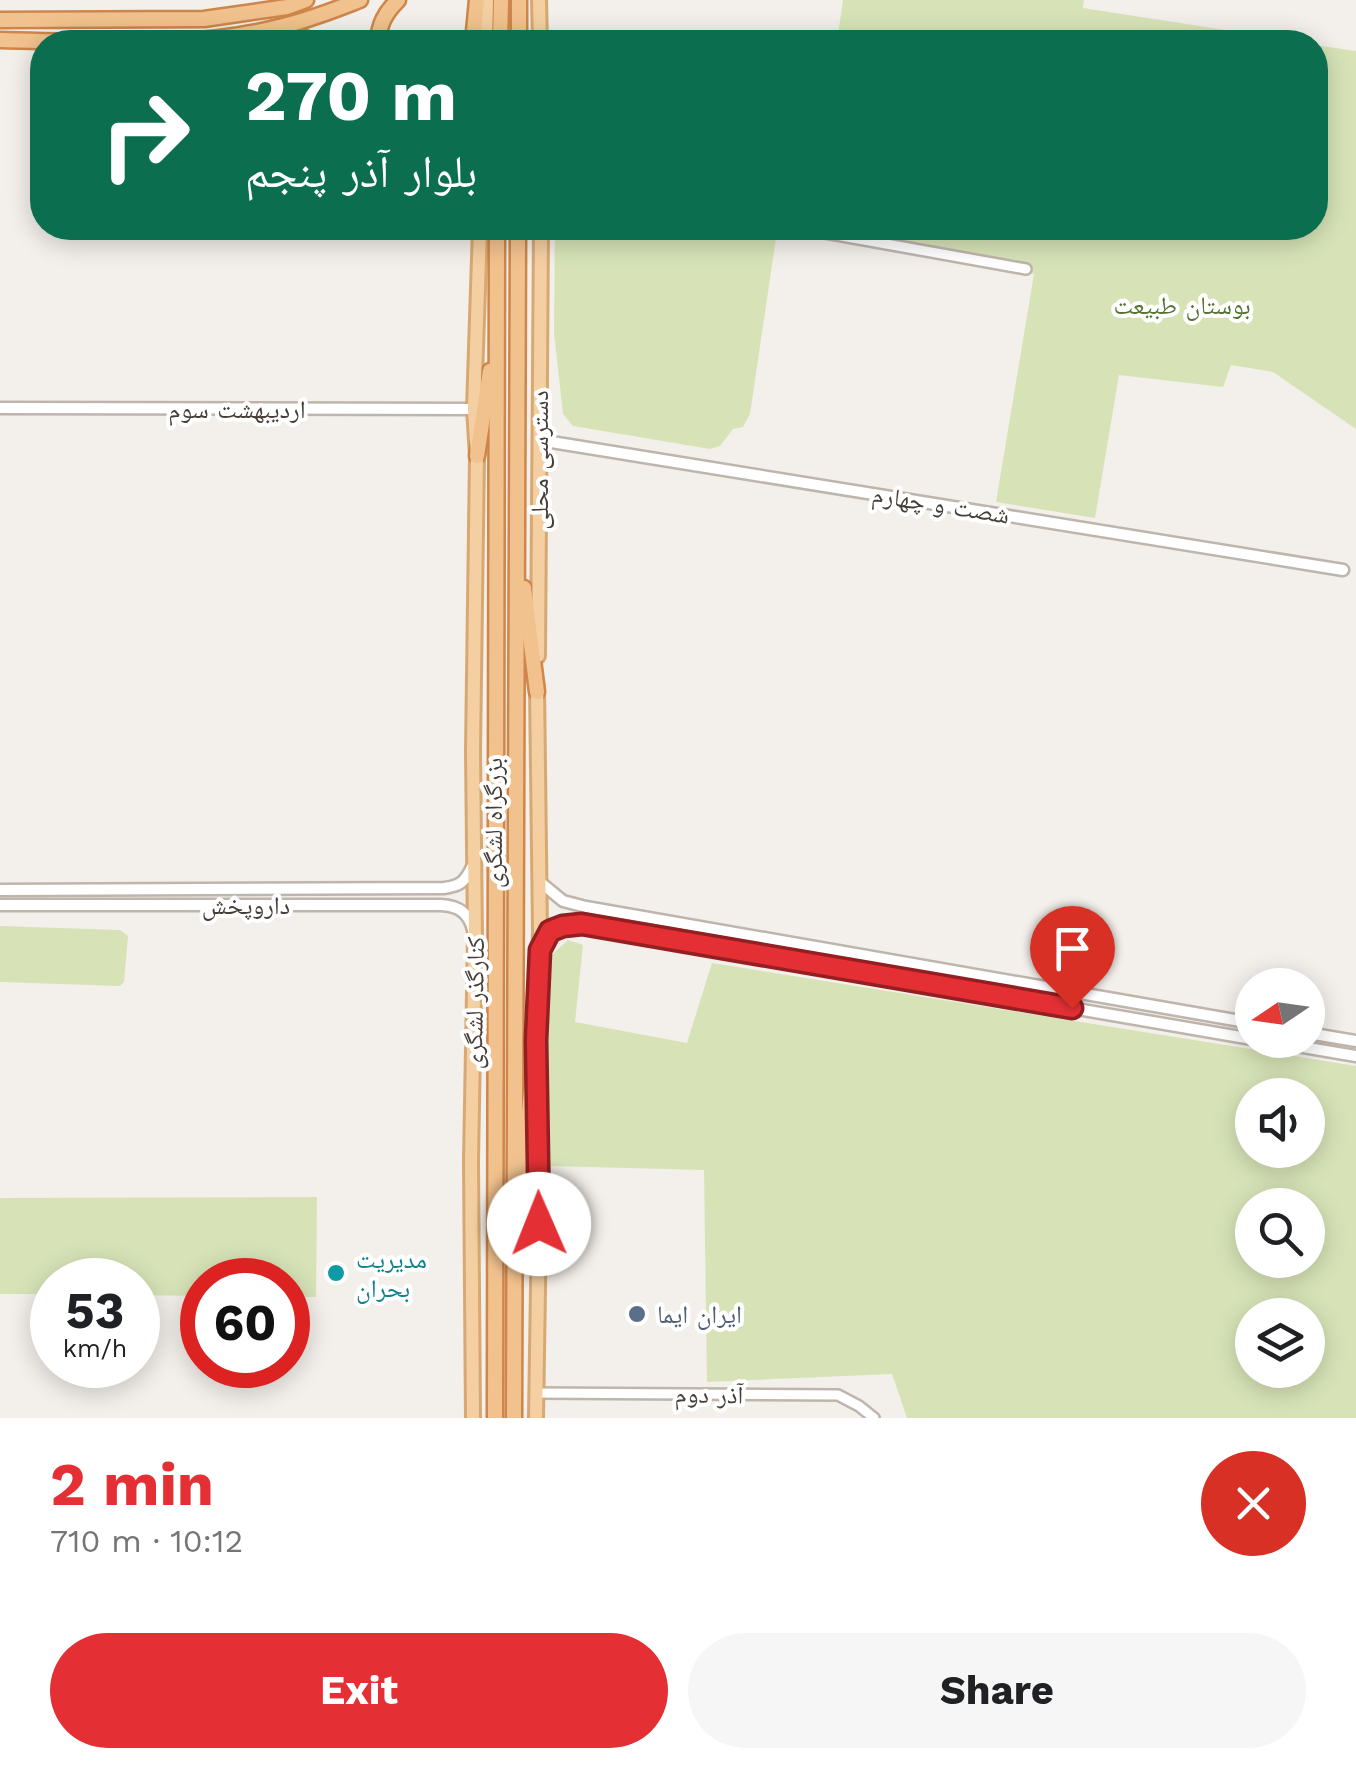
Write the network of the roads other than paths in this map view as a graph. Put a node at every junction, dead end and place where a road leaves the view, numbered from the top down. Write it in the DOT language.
graph roads {
  1 [pos="282,0"];
  2 [pos="306,0"];
  3 [pos="360,0"];
  4 [pos="398,0"];
  5 [pos="478,0"];
  6 [pos="487,0"];
  7 [pos="501,0"];
  8 [pos="520,0"];
  9 [pos="539,0"];
  10 [pos="247,14"];
  11 [pos="0,20"];
  12 [pos="268,30"];
  13 [pos="379,30"];
  14 [pos="474,30"];
  15 [pos="486,30"];
  16 [pos="500,30"];
  17 [pos="519,30"];
  18 [pos="540,30"];
  19 [pos="0,40"];
  20 [pos="30,40"];
  21 [pos="480,240"];
  22 [pos="496,240"];
  23 [pos="518,240"];
  24 [pos="541,240"];
  25 [pos="864,240"];
  26 [pos="1026,269"];
  27 [pos="497,310"];
  28 [pos="0,408"];
  29 [pos="474,408"];
  30 [pos="540,440"];
  31 [pos="477,456"];
  32 [pos="517,519"];
  33 [pos="1343,570"];
  34 [pos="537,692"];
  35 [pos="475,862"];
  36 [pos="540,882"];
  37 [pos="444,888"];
  38 [pos="0,890"];
  39 [pos="442,904"];
  40 [pos="0,905"];
  41 [pos="475,936"];
  42 [pos="540,950"];
  43 [pos="1235,1021"];
  44 [pos="1235,1035"];
  45 [pos="1325,1036"];
  46 [pos="536,1040"];
  47 [pos="1356,1042"];
  48 [pos="1325,1051"];
  49 [pos="1356,1056"];
  50 [pos="514,1241"];
  51 [pos="536,1393"];
  52 [pos="473,1418"];
  53 [pos="495,1418"];
  54 [pos="514,1418"];
  55 [pos="536,1418"];
  56 [pos="874,1418"];
  1 -- 10 [label="highway"];
  2 -- 10 [label="highway"];
  3 -- 12 [label="highway"];
  4 -- 13 [label="highway"];
  5 -- 14 [label="highway"];
  6 -- 15 [label="main road"];
  7 -- 16 [label="highway"];
  8 -- 17 [label="highway"];
  9 -- 18 [label="main road"];
  10 -- 11 [label="highway"];
  19 -- 20 [label="highway"];
  21 -- 29 [label="main road, کنارگذر لشگری"];
  22 -- 27 [label="highway, بزرگراه لشگری"];
  23 -- 32 [label="highway, بزرگراه لشگری"];
  24 -- 30 [label="main road, دسترسی محلی"];
  25 -- 26 [label="street"];
  27 -- 31 [label="highway"];
  27 -- 53 [label="highway, بزرگراه لشگری"];
  28 -- 29 [label="street, اردیبهشت سوم"];
  29 -- 31 [label="main road, کنارگذر لشگری"];
  30 -- 33 [label="street, شصت و چهارم"];
  30 -- 34 [label="main road, دسترسی محلی"];
  31 -- 35 [label="main road, کنارگذر لشگری"];
  32 -- 34 [label="highway"];
  32 -- 50 [label="highway, بزرگراه لشگری"];
  34 -- 36 [label="main road"];
  35 -- 37 [label="street"];
  35 -- 41 [label="main road, کنارگذر لشگری"];
  36 -- 42 [label="main road"];
  36 -- 43 [label="street"];
  37 -- 38 [label="street, داروپخش"];
  37 -- 39 [label="street"];
  39 -- 40 [label="street, داروپخش"];
  39 -- 41 [label="street"];
  41 -- 52 [label="main road, کنارگذر لشگری"];
  42 -- 44 [label="street"];
  42 -- 46 [label="main road"];
  45 -- 47 [label="street"];
  46 -- 50 [label="highway"];
  46 -- 51 [label="main road"];
  48 -- 49 [label="street"];
  50 -- 54 [label="highway, بزرگراه لشگری"];
  51 -- 55 [label="main road"];
  51 -- 56 [label="street, آذر دوم"];
}
